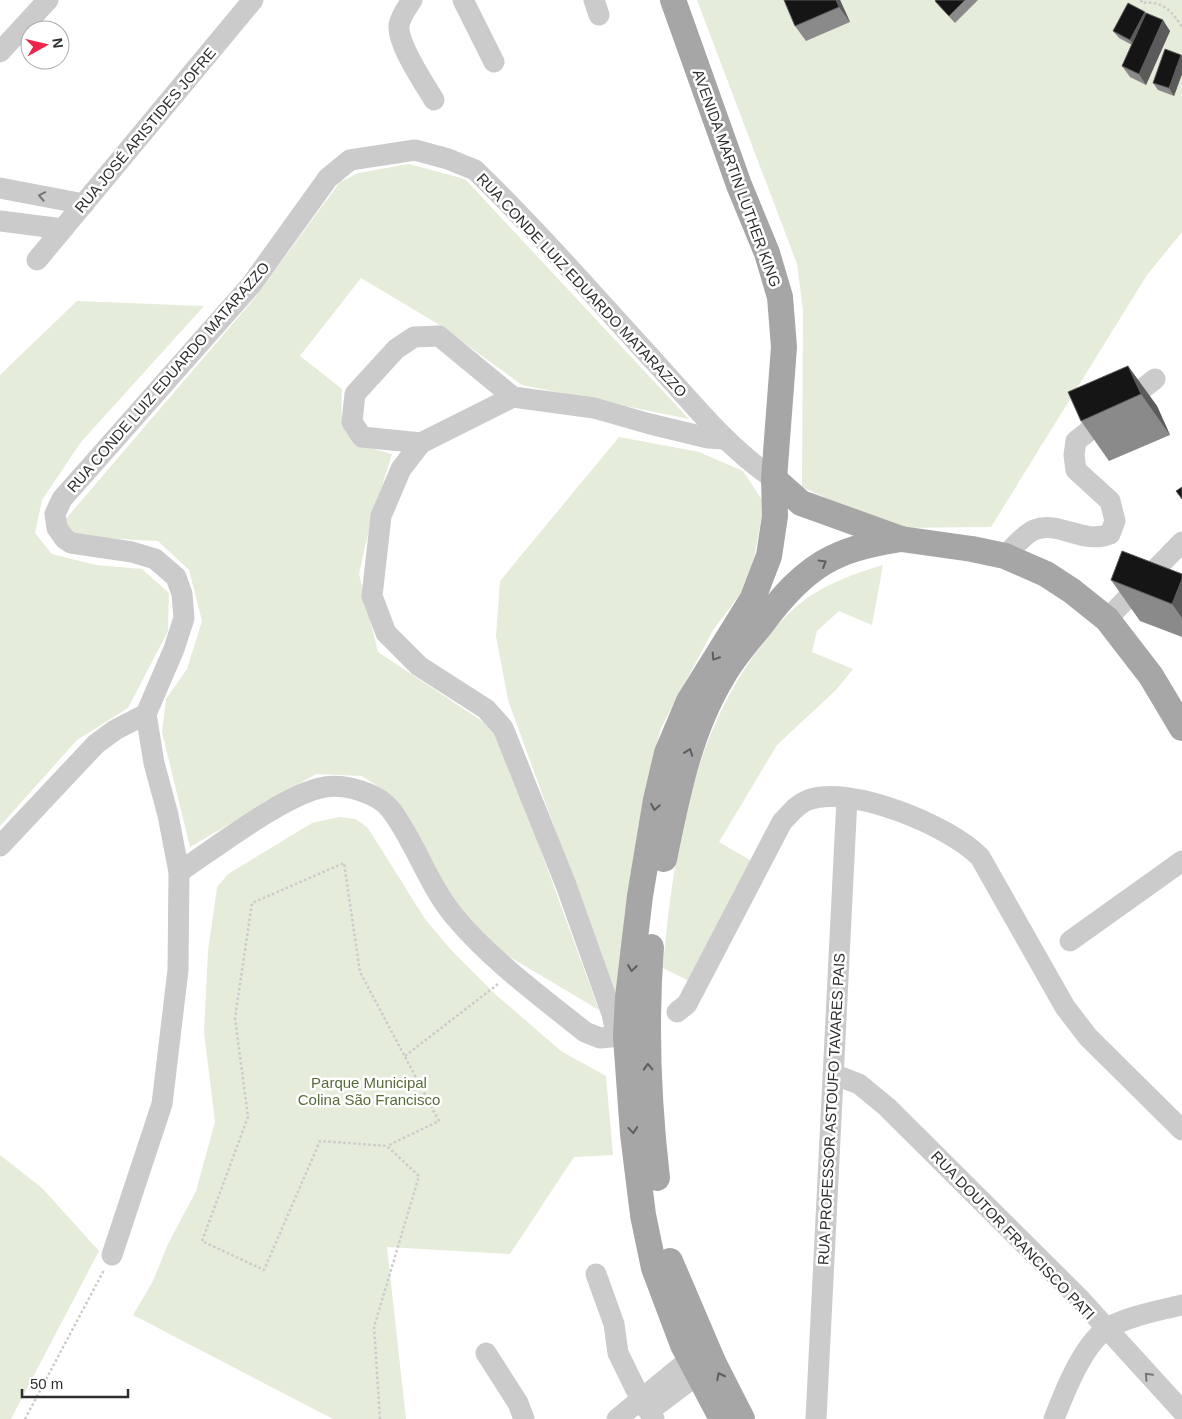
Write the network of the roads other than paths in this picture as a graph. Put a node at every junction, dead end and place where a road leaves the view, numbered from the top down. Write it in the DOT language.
graph roads {
  1 [pos="48,0"];
  2 [pos="253,0"];
  3 [pos="412,0"];
  4 [pos="463,0"];
  5 [pos="674,2"];
  6 [pos="0,52"];
  7 [pos="494,62"];
  8 [pos="434,100"];
  9 [pos="0,188"];
  10 [pos="84,204"];
  11 [pos="0,221"];
  12 [pos="63,229"];
  13 [pos="37,260"];
  14 [pos="1155,379"];
  15 [pos="513,397"];
  16 [pos="723,439"];
  17 [pos="421,444"];
  18 [pos="774,479"];
  19 [pos="801,503"];
  20 [pos="775,516"];
  21 [pos="850,520"];
  22 [pos="901,539"];
  23 [pos="1182,542"];
  24 [pos="848,550"];
  25 [pos="770,556"];
  26 [pos="1005,556"];
  27 [pos="801,579"];
  28 [pos="1107,619"];
  29 [pos="146,714"];
  30 [pos="1182,728"];
  31 [pos="847,798"];
  32 [pos="0,846"];
  33 [pos="1182,861"];
  34 [pos="179,872"];
  35 [pos="1070,941"];
  36 [pos="677,1012"];
  37 [pos="630,1035"];
  38 [pos="833,1074"];
  39 [pos="1182,1130"];
  40 [pos="112,1255"];
  41 [pos="662,1266"];
  42 [pos="596,1274"];
  43 [pos="1182,1305"];
  44 [pos="1105,1330"];
  45 [pos="486,1353"];
  46 [pos="694,1366"];
  47 [pos="648,1410"];
  48 [pos="1179,1413"];
  49 [pos="524,1419"];
  50 [pos="617,1419"];
  51 [pos="722,1419"];
  52 [pos="742,1419"];
  53 [pos="816,1419"];
  54 [pos="1054,1419"];
  1 -- 6 [label="street"];
  2 -- 10 [label="street, RUA JOSÉ ARISTIDES JOFRE"];
  3 -- 8 [label="street"];
  4 -- 7 [label="street"];
  5 -- 18 [label="main road, AVENIDA MARTIN LUTHER KING"];
  10 -- 9 [label="street, one-way"];
  10 -- 12 [label="street, RUA JOSÉ ARISTIDES JOFRE"];
  11 -- 12 [label="street"];
  12 -- 13 [label="street, RUA JOSÉ ARISTIDES JOFRE"];
  14 -- 26 [label="street"];
  15 -- 16 [label="street"];
  15 -- 17 [label="street"];
  15 -- 17 [label="street"];
  16 -- 18 [label="street, RUA CONDE LUIZ EDUARDO MATARAZZO"];
  16 -- 29 [label="street, RUA CONDE LUIZ EDUARDO MATARAZZO"];
  17 -- 37 [label="street"];
  18 -- 19 [label="main road"];
  18 -- 20 [label="main road, AVENIDA MARTIN LUTHER KING"];
  19 -- 20 [label="main road"];
  19 -- 21 [label="main road"];
  20 -- 25 [label="main road, AVENIDA MARTIN LUTHER KING"];
  21 -- 22 [label="main road"];
  21 -- 24 [label="main road"];
  22 -- 24 [label="main road"];
  22 -- 26 [label="main road"];
  23 -- 28 [label="street"];
  27 -- 24 [label="main road, one-way"];
  25 -- 27 [label="main road"];
  25 -- 37 [label="main road, AVENIDA MARTIN LUTHER KING, one-way"];
  26 -- 28 [label="main road"];
  37 -- 27 [label="main road, one-way"];
  28 -- 30 [label="main road"];
  29 -- 32 [label="street"];
  29 -- 34 [label="street"];
  31 -- 36 [label="street"];
  31 -- 38 [label="street, RUA PROFESSOR ASTOUFO TAVARES PAIS"];
  31 -- 39 [label="street"];
  33 -- 35 [label="street"];
  34 -- 37 [label="street"];
  34 -- 40 [label="street"];
  37 -- 41 [label="main road"];
  38 -- 44 [label="street, RUA DOUTOR FRANCISCO PATI"];
  38 -- 53 [label="street, RUA PROFESSOR ASTOUFO TAVARES PAIS"];
  41 -- 46 [label="main road"];
  52 -- 41 [label="main road, one-way"];
  42 -- 47 [label="street"];
  43 -- 44 [label="street"];
  48 -- 44 [label="street, RUA DOUTOR FRANCISCO PATI, one-way"];
  44 -- 54 [label="street"];
  45 -- 49 [label="street"];
  46 -- 47 [label="street"];
  46 -- 51 [label="main road"];
  47 -- 50 [label="street"];
}
